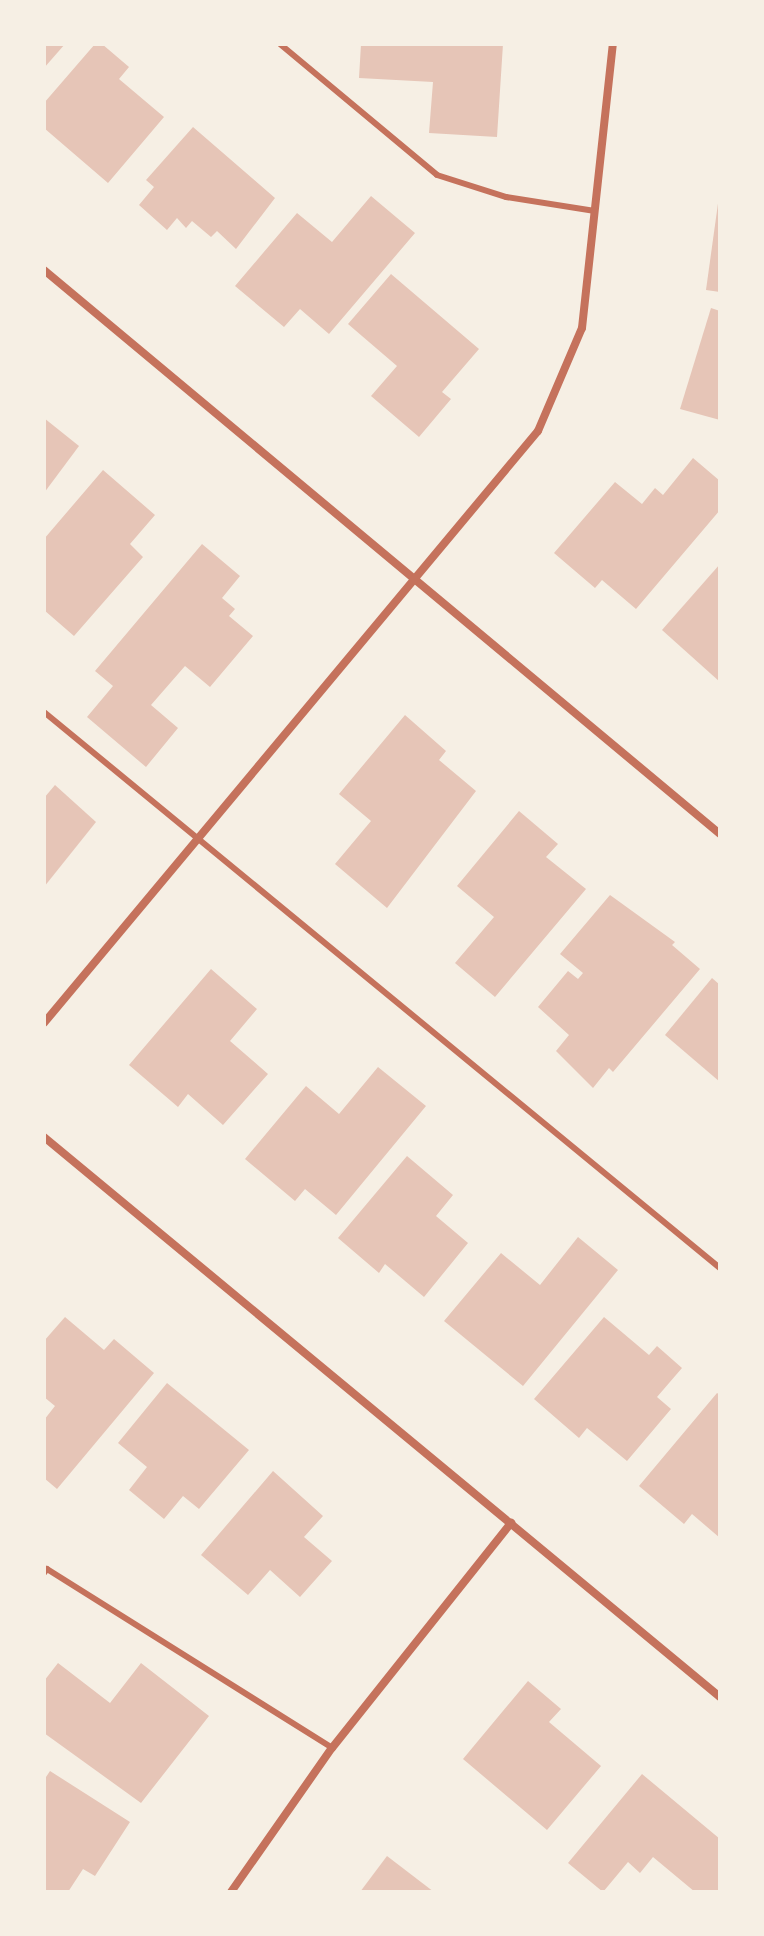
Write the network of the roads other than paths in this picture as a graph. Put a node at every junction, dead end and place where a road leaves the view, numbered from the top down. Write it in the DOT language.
graph roads {
  1 [pos="280,44"];
  2 [pos="613,44"];
  3 [pos="595,211"];
  4 [pos="44,270"];
  5 [pos="415,580"];
  6 [pos="44,712"];
  7 [pos="720,834"];
  8 [pos="200,841"];
  9 [pos="44,1023"];
  10 [pos="44,1137"];
  11 [pos="720,1268"];
  12 [pos="511,1523"];
  13 [pos="45,1570"];
  14 [pos="720,1697"];
  15 [pos="332,1748"];
  16 [pos="231,1892"];
  1 -- 3 [label="lane"];
  2 -- 3 [label="street"];
  3 -- 5 [label="street"];
  4 -- 5 [label="street"];
  5 -- 7 [label="street"];
  5 -- 8 [label="street"];
  6 -- 8 [label="lane"];
  8 -- 9 [label="street"];
  8 -- 11 [label="lane"];
  10 -- 12 [label="street"];
  12 -- 14 [label="street"];
  12 -- 15 [label="street"];
  13 -- 15 [label="lane"];
  15 -- 16 [label="street"];
}
